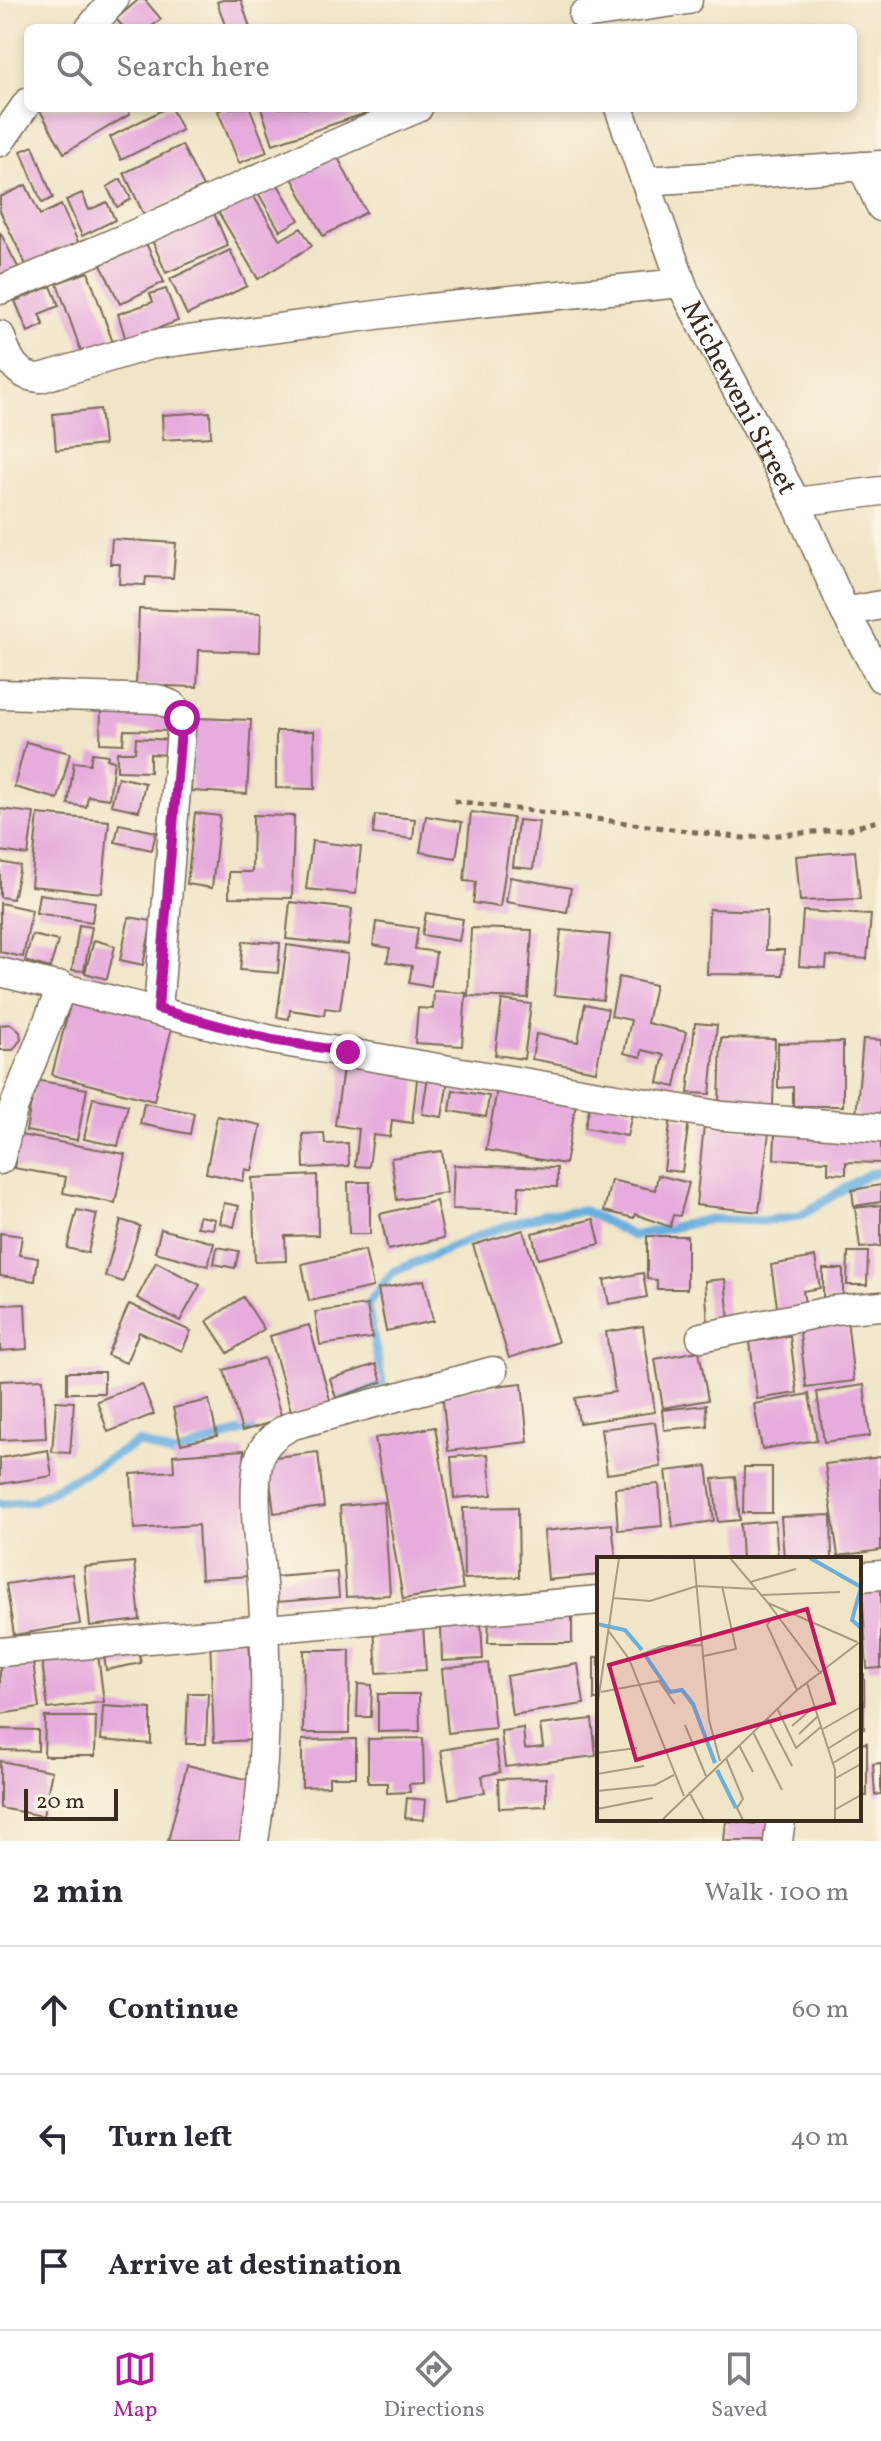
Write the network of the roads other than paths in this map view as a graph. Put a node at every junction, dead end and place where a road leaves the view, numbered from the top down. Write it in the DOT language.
graph roads {
  1 [pos="114,0"];
  2 [pos="688,0"];
  3 [pos="583,14"];
  4 [pos="93,24"];
  5 [pos="24,108"];
  6 [pos="408,112"];
  7 [pos="620,112"];
  8 [pos="0,142"];
  9 [pos="871,166"];
  10 [pos="645,181"];
  11 [pos="881,207"];
  12 [pos="681,283"];
  13 [pos="0,290"];
  14 [pos="0,335"];
  15 [pos="881,491"];
  16 [pos="796,502"];
  17 [pos="881,605"];
  18 [pos="845,612"];
  19 [pos="881,678"];
  20 [pos="0,694"];
  21 [pos="0,972"];
  22 [pos="62,986"];
  23 [pos="158,1009"];
  24 [pos="881,1128"];
  25 [pos="0,1160"];
  26 [pos="881,1306"];
  27 [pos="701,1337"];
  28 [pos="493,1371"];
  29 [pos="881,1575"];
  30 [pos="861,1577"];
  31 [pos="597,1600"];
  32 [pos="265,1628"];
  33 [pos="0,1652"];
  34 [pos="781,1821"];
  35 [pos="254,1841"];
  36 [pos="778,1841"];
  1 -- 4 [label="street"];
  2 -- 3 [label="street"];
  5 -- 8 [label="street"];
  6 -- 13 [label="street"];
  7 -- 10 [label="street, Micheweni Street"];
  9 -- 10 [label="street"];
  9 -- 11 [label="street"];
  10 -- 12 [label="street, Micheweni Street"];
  12 -- 14 [label="street"];
  12 -- 16 [label="street, Micheweni Street"];
  15 -- 16 [label="street"];
  16 -- 18 [label="street, Micheweni Street"];
  17 -- 18 [label="street"];
  18 -- 19 [label="street, Micheweni Street"];
  20 -- 23 [label="street"];
  21 -- 22 [label="street"];
  22 -- 23 [label="street"];
  22 -- 25 [label="street"];
  23 -- 24 [label="street"];
  26 -- 27 [label="street"];
  28 -- 32 [label="street"];
  29 -- 30 [label="street"];
  31 -- 32 [label="street"];
  32 -- 33 [label="street"];
  32 -- 35 [label="street"];
  34 -- 36 [label="street"];
}
